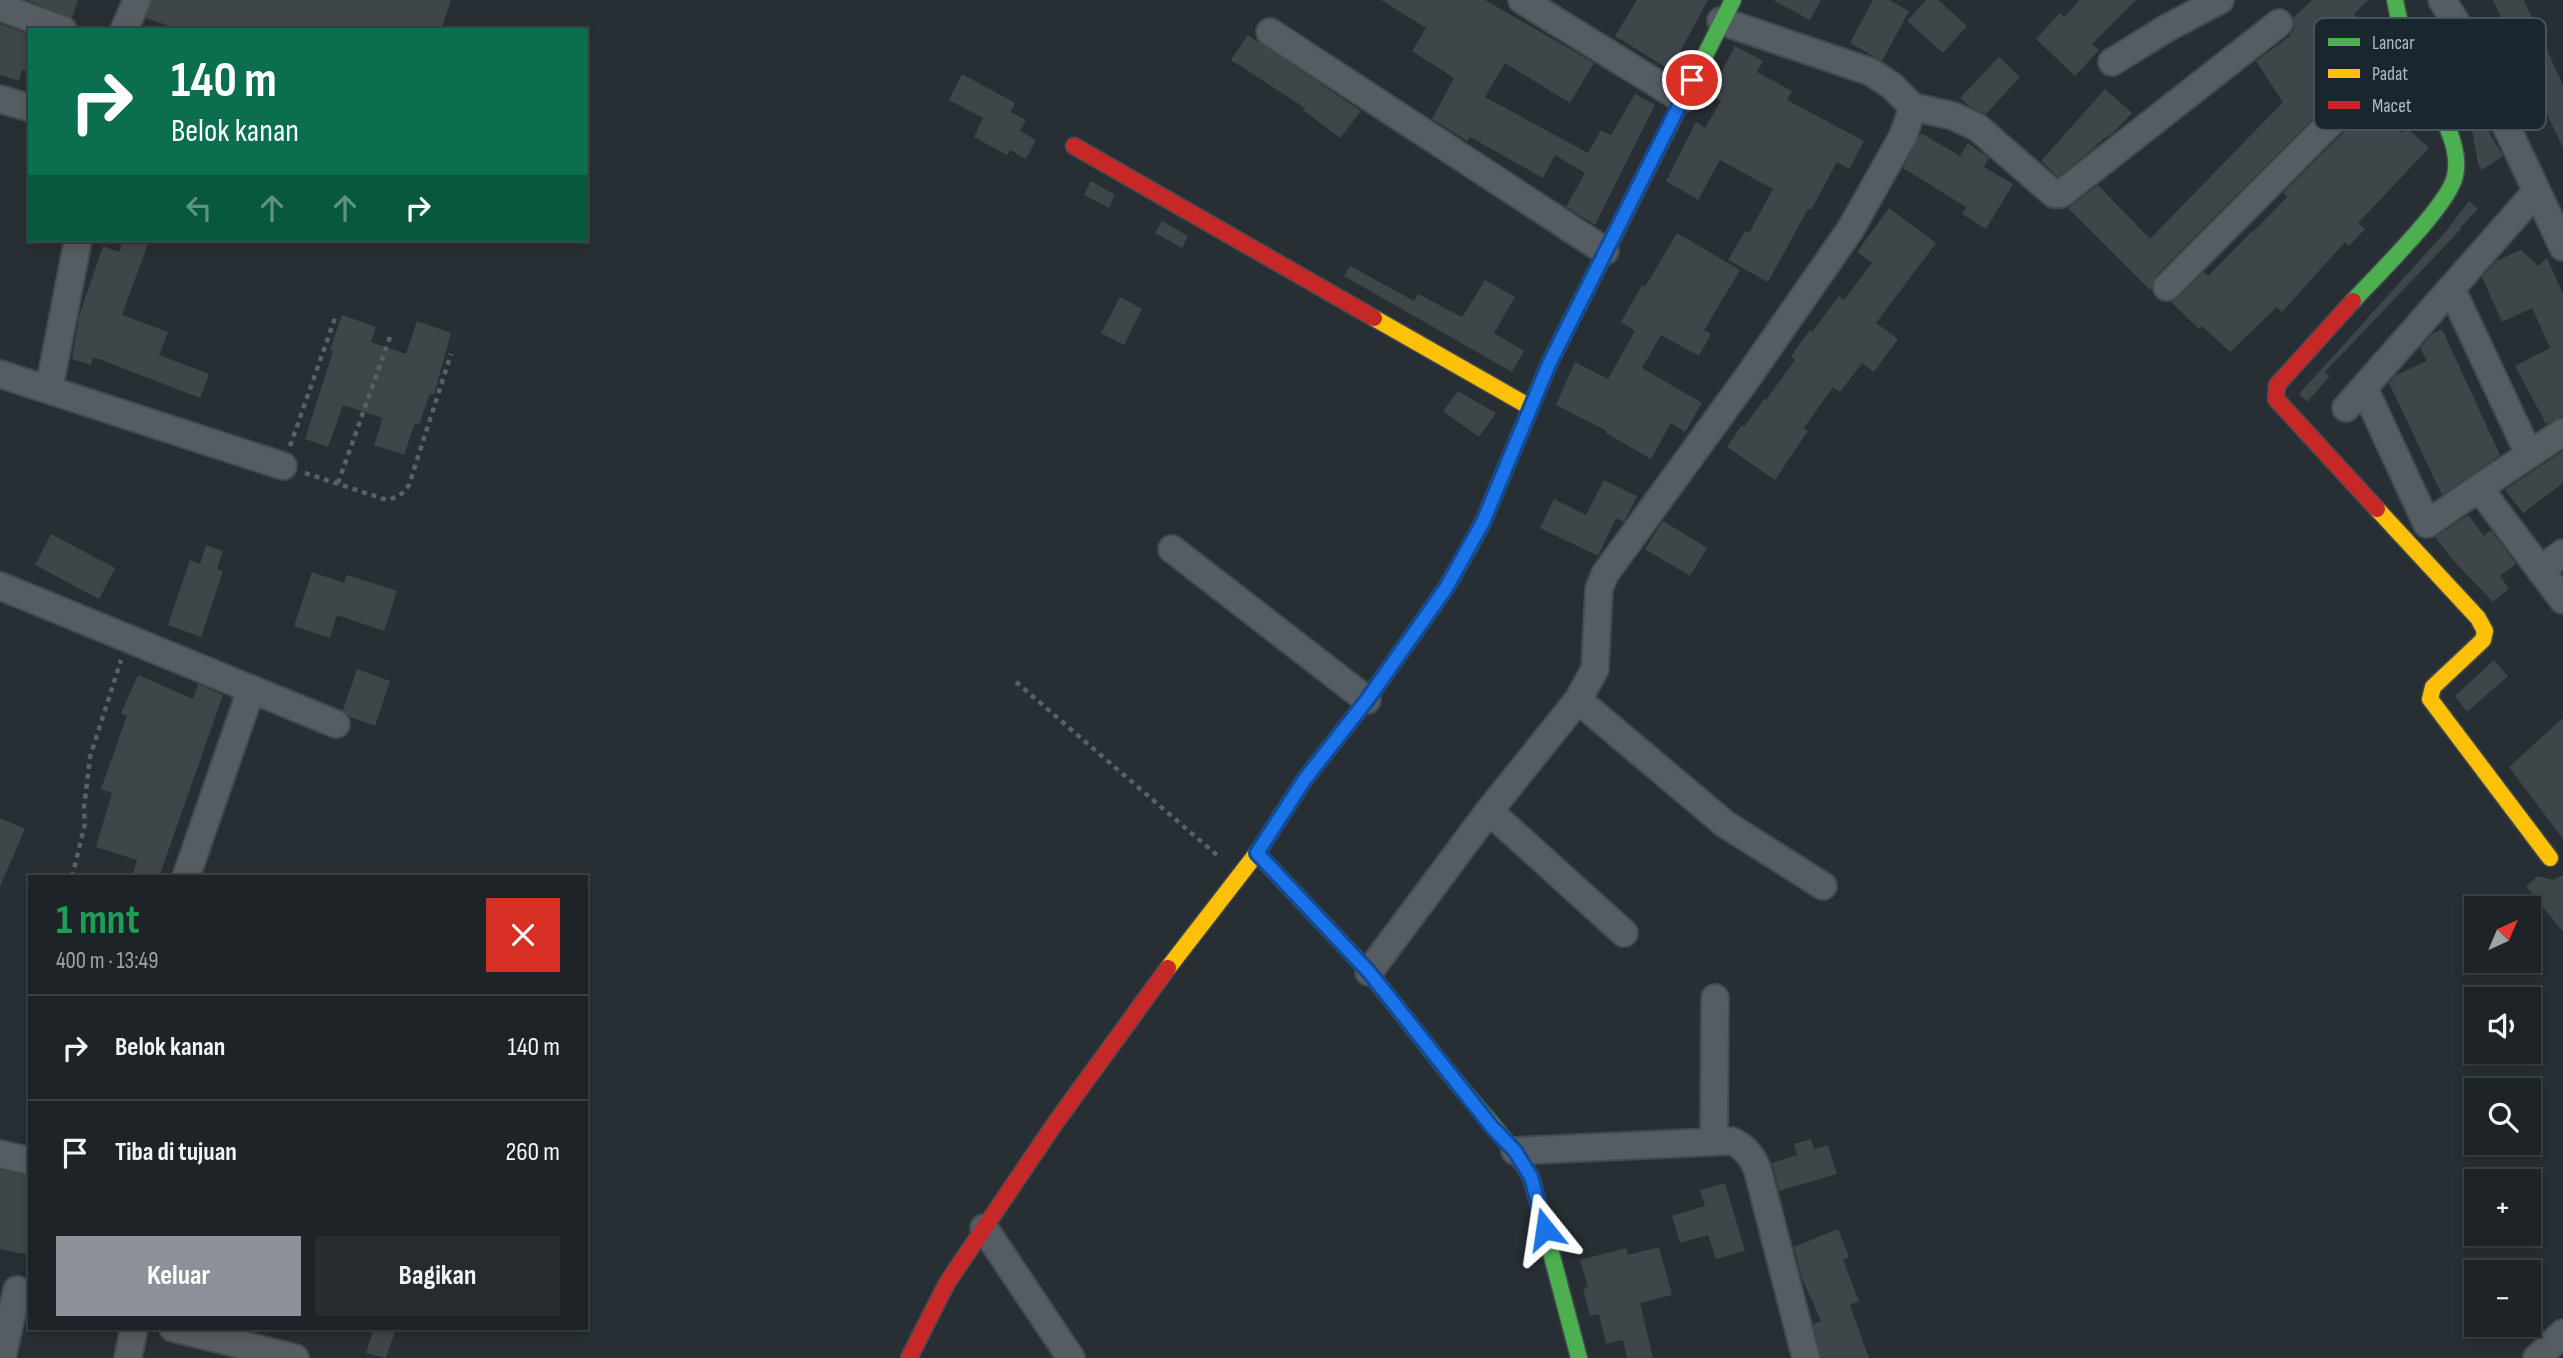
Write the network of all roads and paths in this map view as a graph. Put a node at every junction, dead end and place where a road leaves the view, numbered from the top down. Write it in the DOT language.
graph roads {
  1 [pos="137,0"];
  2 [pos="1522,0"];
  3 [pos="2220,0"];
  4 [pos="2395,0"];
  5 [pos="2442,0"];
  6 [pos="0,7"];
  7 [pos="1727,11"];
  8 [pos="2399,18"];
  9 [pos="2453,18"];
  10 [pos="2279,23"];
  11 [pos="58,28"];
  12 [pos="125,28"];
  13 [pos="1270,32"];
  14 [pos="2112,62"];
  15 [pos="0,99"];
  16 [pos="1682,99"];
  17 [pos="28,107"];
  18 [pos="1913,107"];
  19 [pos="2323,130"];
  20 [pos="2448,130"];
  21 [pos="2510,130"];
  22 [pos="1074,146"];
  23 [pos="2536,192"];
  24 [pos="78,242"];
  25 [pos="2563,247"];
  26 [pos="1605,251"];
  27 [pos="2166,287"];
  28 [pos="2451,288"];
  29 [pos="336,315"];
  30 [pos="390,337"];
  31 [pos="451,354"];
  32 [pos="0,374"];
  33 [pos="2364,388"];
  34 [pos="49,389"];
  35 [pos="1531,407"];
  36 [pos="2346,408"];
  37 [pos="2563,432"];
  38 [pos="2529,454"];
  39 [pos="283,466"];
  40 [pos="338,483"];
  41 [pos="2479,488"];
  42 [pos="1172,549"];
  43 [pos="2563,553"];
  44 [pos="2540,570"];
  45 [pos="0,586"];
  46 [pos="2563,600"];
  47 [pos="127,639"];
  48 [pos="1016,682"];
  49 [pos="251,690"];
  50 [pos="1367,700"];
  51 [pos="1578,700"];
  52 [pos="336,724"];
  53 [pos="1489,811"];
  54 [pos="1257,853"];
  55 [pos="2550,858"];
  56 [pos="72,875"];
  57 [pos="187,875"];
  58 [pos="1239,875"];
  59 [pos="1823,886"];
  60 [pos="1624,933"];
  61 [pos="1369,972"];
  62 [pos="1715,998"];
  63 [pos="1714,1142"];
  64 [pos="1515,1151"];
  65 [pos="0,1154"];
  66 [pos="28,1161"];
  67 [pos="984,1228"];
  68 [pos="16,1290"];
  69 [pos="134,1330"];
  70 [pos="179,1330"];
  71 [pos="2563,1333"];
  72 [pos="257,1354"];
  73 [pos="2,1358"];
  74 [pos="128,1358"];
  75 [pos="295,1358"];
  76 [pos="909,1358"];
  77 [pos="1071,1358"];
  78 [pos="1579,1358"];
  79 [pos="1806,1358"];
  80 [pos="2537,1358"];
  1 -- 12 [label="street"];
  2 -- 16 [label="street"];
  3 -- 14 [label="street"];
  4 -- 8 [label="street"];
  5 -- 9 [label="street"];
  6 -- 11 [label="street"];
  7 -- 16 [label="street"];
  7 -- 18 [label="street"];
  10 -- 18 [label="street"];
  13 -- 26 [label="street"];
  15 -- 17 [label="street"];
  16 -- 26 [label="street"];
  18 -- 51 [label="street"];
  19 -- 27 [label="street"];
  20 -- 55 [label="street"];
  21 -- 23 [label="street"];
  22 -- 35 [label="street"];
  23 -- 25 [label="street"];
  23 -- 28 [label="street"];
  24 -- 34 [label="street"];
  26 -- 35 [label="street"];
  28 -- 33 [label="street"];
  28 -- 38 [label="street"];
  29 -- 39 [label="path"];
  30 -- 40 [label="path"];
  31 -- 40 [label="path"];
  32 -- 34 [label="street"];
  33 -- 36 [label="street"];
  33 -- 41 [label="street"];
  34 -- 39 [label="street"];
  35 -- 50 [label="street"];
  37 -- 38 [label="street"];
  38 -- 41 [label="street"];
  39 -- 40 [label="path"];
  41 -- 44 [label="street"];
  42 -- 50 [label="street"];
  43 -- 44 [label="street"];
  44 -- 46 [label="street"];
  45 -- 47 [label="street"];
  47 -- 49 [label="street"];
  47 -- 56 [label="path"];
  48 -- 58 [label="path"];
  49 -- 52 [label="street"];
  49 -- 57 [label="street"];
  50 -- 54 [label="street"];
  51 -- 53 [label="street"];
  51 -- 59 [label="street"];
  53 -- 60 [label="street"];
  53 -- 61 [label="street"];
  54 -- 58 [label="street"];
  54 -- 61 [label="street"];
  58 -- 67 [label="street"];
  61 -- 64 [label="street"];
  62 -- 63 [label="street"];
  63 -- 64 [label="street"];
  63 -- 79 [label="street"];
  64 -- 78 [label="street"];
  65 -- 66 [label="street"];
  67 -- 76 [label="street"];
  67 -- 77 [label="street"];
  68 -- 73 [label="street"];
  69 -- 74 [label="street"];
  70 -- 72 [label="street"];
  71 -- 80 [label="street"];
  72 -- 75 [label="street"];
}
